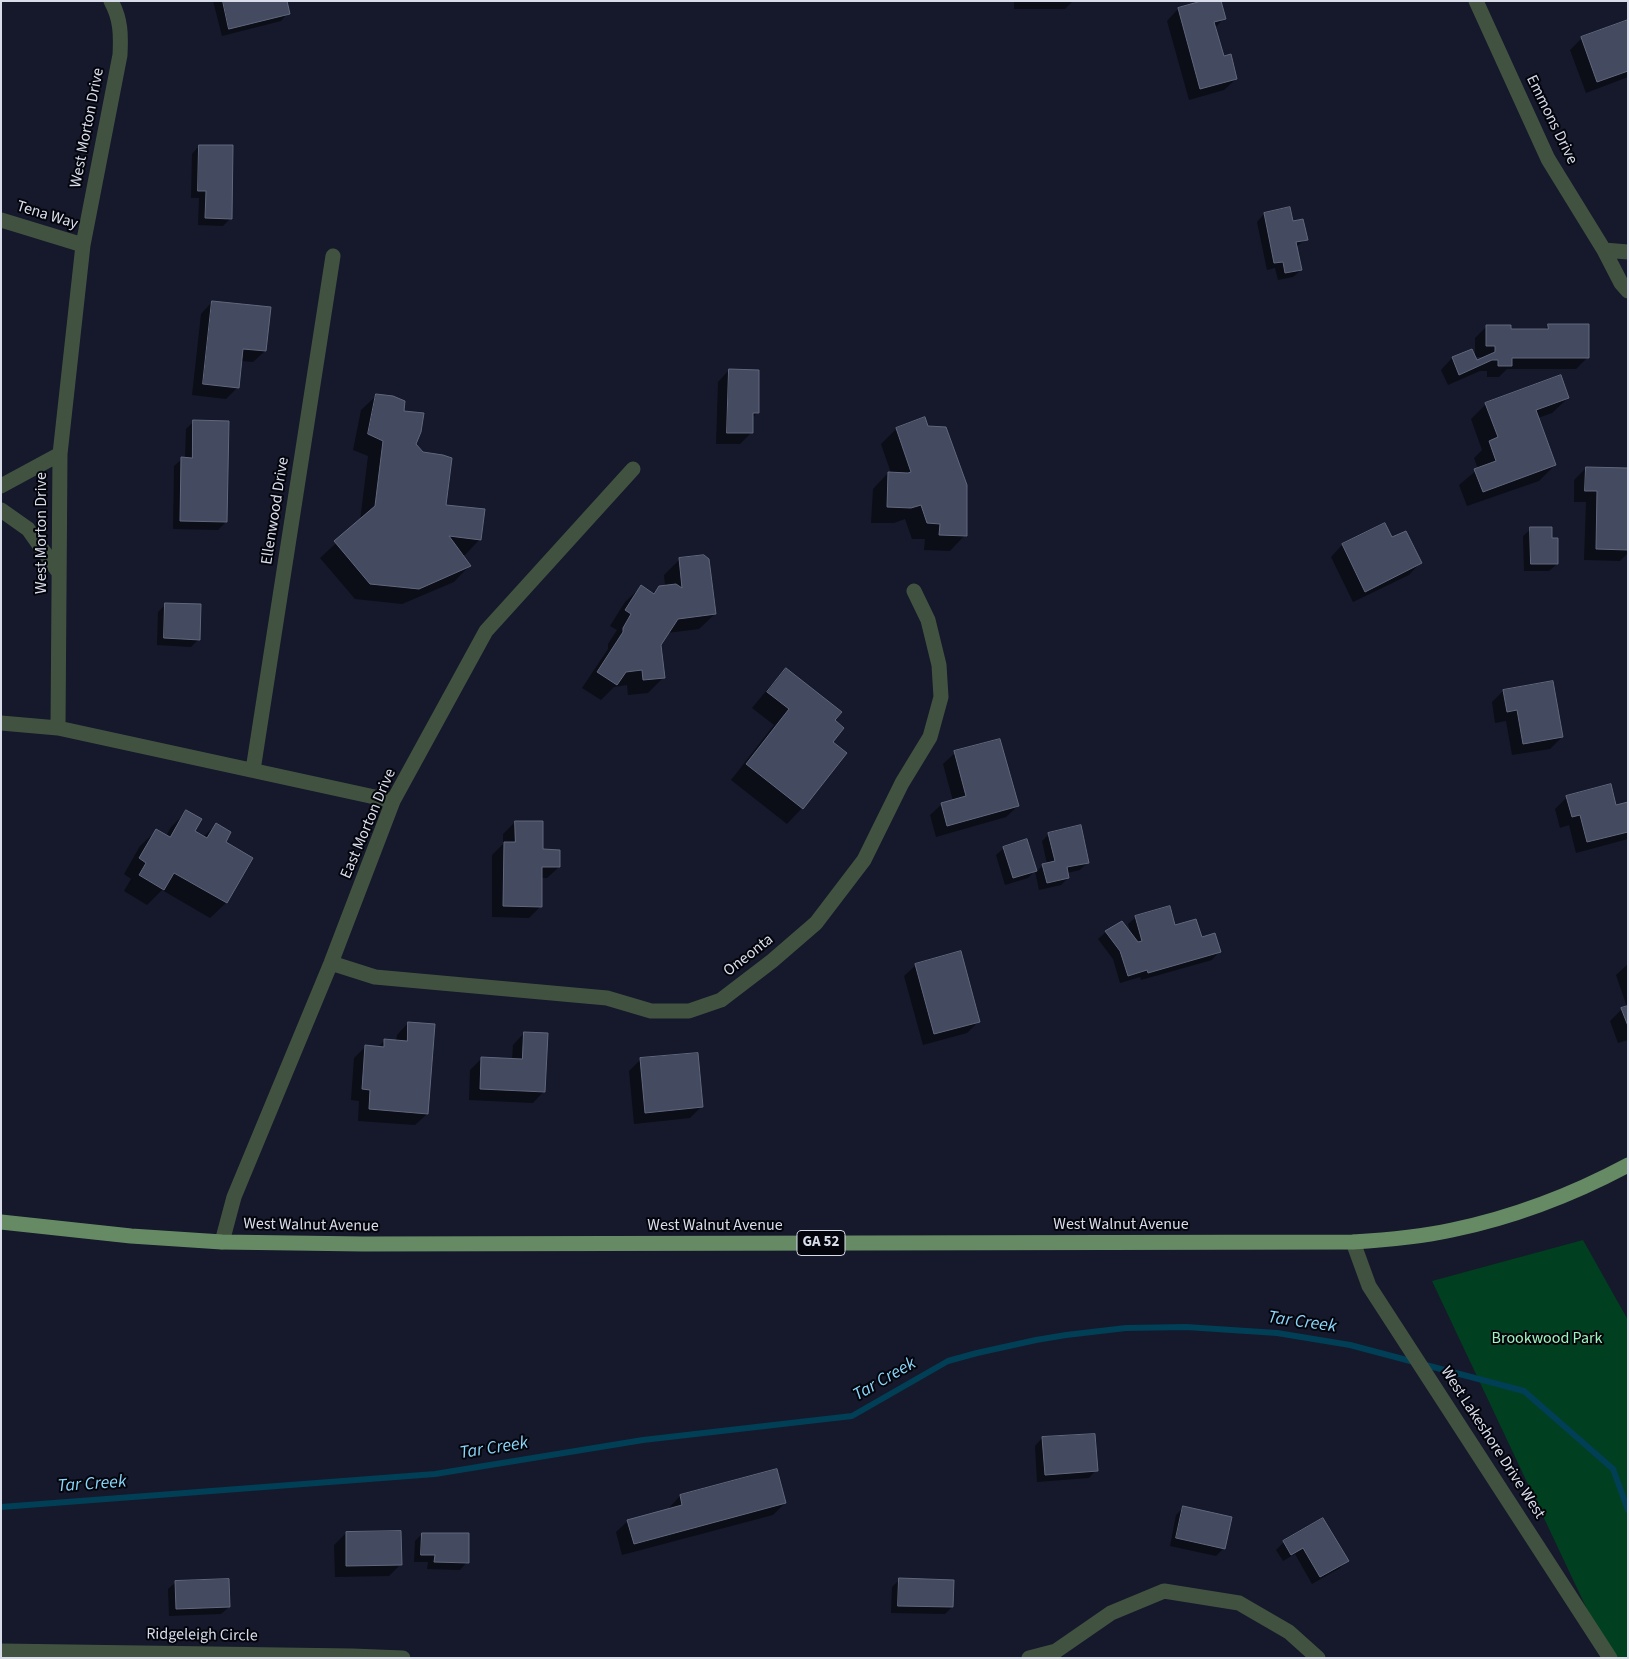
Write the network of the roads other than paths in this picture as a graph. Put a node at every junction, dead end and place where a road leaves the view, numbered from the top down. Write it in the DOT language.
graph roads {
  1 [pos="111,1"];
  2 [pos="1476,1"];
  3 [pos="1,220"];
  4 [pos="82,245"];
  5 [pos="1604,250"];
  6 [pos="1628,252"];
  7 [pos="333,256"];
  8 [pos="1628,292"];
  9 [pos="60,454"];
  10 [pos="633,469"];
  11 [pos="1,486"];
  12 [pos="1,510"];
  13 [pos="59,572"];
  14 [pos="914,591"];
  15 [pos="1,722"];
  16 [pos="58,728"];
  17 [pos="253,770"];
  18 [pos="394,801"];
  19 [pos="331,963"];
  20 [pos="1628,1165"];
  21 [pos="1,1222"];
  22 [pos="222,1242"];
  23 [pos="1353,1242"];
  24 [pos="1,1651"];
  25 [pos="403,1658"];
  26 [pos="1029,1658"];
  27 [pos="1318,1658"];
  28 [pos="1610,1658"];
  1 -- 4 [label="street, West Morton Drive"];
  2 -- 5 [label="street, Emmons Drive"];
  3 -- 4 [label="street, Tena Way"];
  4 -- 9 [label="street, West Morton Drive"];
  5 -- 6 [label="street"];
  5 -- 8 [label="street, Emmons Drive"];
  7 -- 17 [label="street, Ellenwood Drive"];
  9 -- 11 [label="street"];
  9 -- 13 [label="street, West Morton Drive"];
  10 -- 18 [label="street, East Morton Drive"];
  12 -- 13 [label="street"];
  13 -- 16 [label="street, West Morton Drive"];
  14 -- 19 [label="street, Oneonta"];
  15 -- 16 [label="street"];
  16 -- 17 [label="street"];
  17 -- 18 [label="street"];
  18 -- 19 [label="street, East Morton Drive"];
  19 -- 22 [label="street, East Morton Drive"];
  20 -- 23 [label="main road, West Walnut Avenue / GA 52"];
  21 -- 22 [label="main road, West Walnut Avenue / GA 52"];
  22 -- 23 [label="main road, West Walnut Avenue / GA 52"];
  23 -- 28 [label="street, West Lakeshore Drive West"];
  24 -- 25 [label="street, Ridgeleigh Circle"];
  26 -- 27 [label="street"];
}
